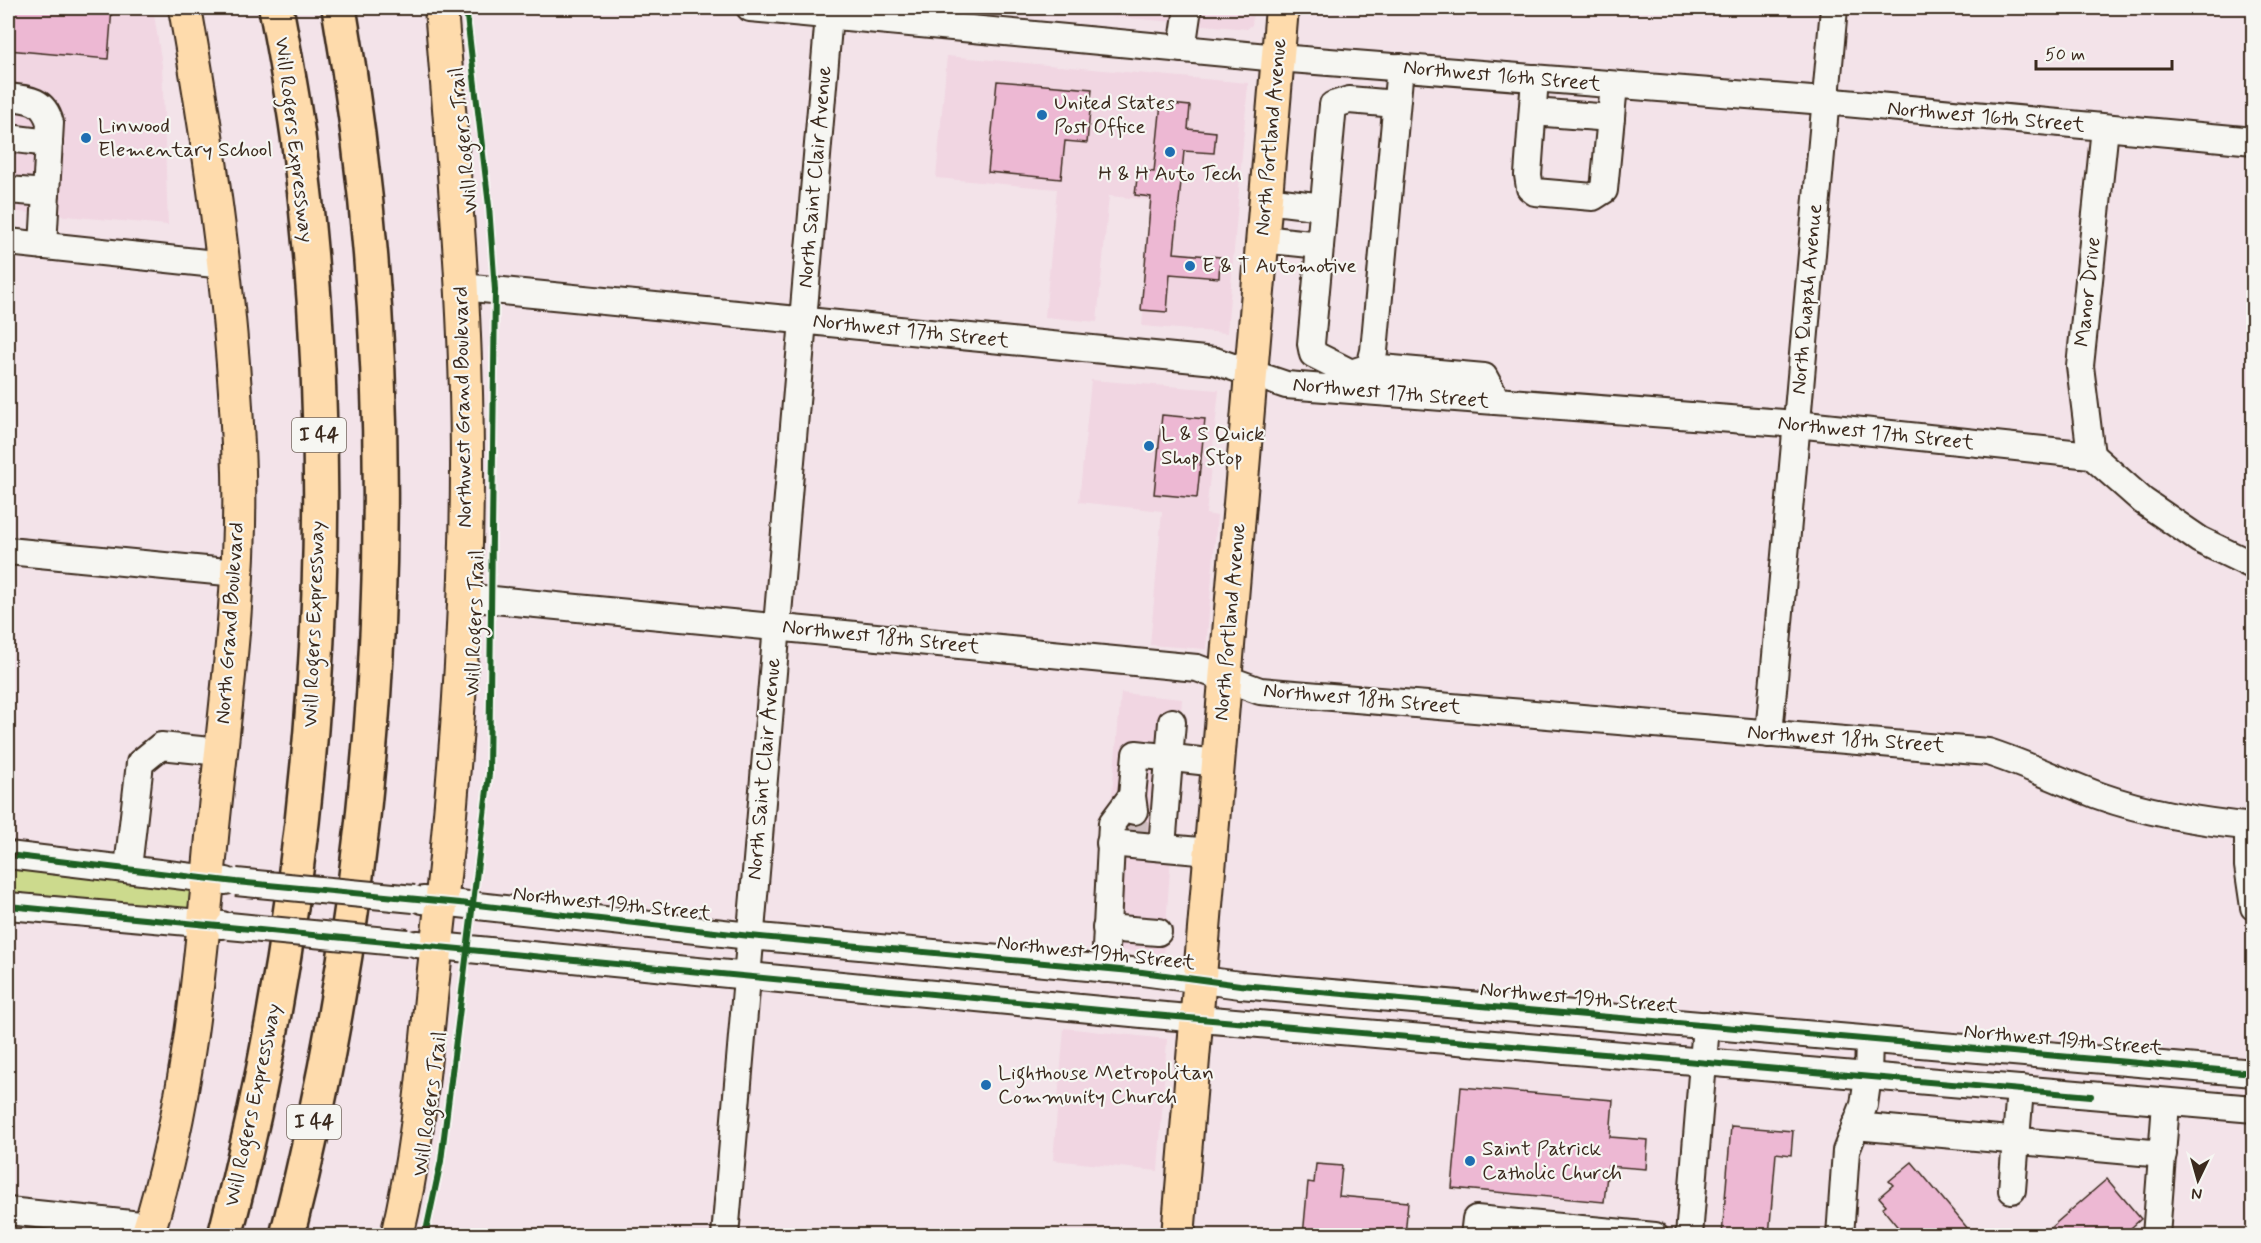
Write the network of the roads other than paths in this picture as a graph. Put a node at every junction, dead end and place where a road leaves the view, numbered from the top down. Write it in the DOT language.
graph roads {
  1 [pos="184,8"];
  2 [pos="276,8"];
  3 [pos="339,8"];
  4 [pos="441,8"];
  5 [pos="750,8"];
  6 [pos="1188,8"];
  7 [pos="1282,8"];
  8 [pos="1834,8"];
  9 [pos="829,15"];
  10 [pos="1182,49"];
  11 [pos="1278,58"];
  12 [pos="1400,68"];
  13 [pos="1536,78"];
  14 [pos="1614,85"];
  15 [pos="8,97"];
  16 [pos="1824,101"];
  17 [pos="1396,104"];
  18 [pos="1533,112"];
  19 [pos="1611,118"];
  20 [pos="2105,128"];
  21 [pos="8,138"];
  22 [pos="2253,141"];
  23 [pos="49,142"];
  24 [pos="8,190"];
  25 [pos="46,193"];
  26 [pos="1266,200"];
  27 [pos="1323,207"];
  28 [pos="1262,239"];
  29 [pos="8,242"];
  30 [pos="1320,245"];
  31 [pos="44,246"];
  32 [pos="224,264"];
  33 [pos="462,287"];
  34 [pos="803,321"];
  35 [pos="1251,373"];
  36 [pos="1355,376"];
  37 [pos="1497,401"];
  38 [pos="1796,424"];
  39 [pos="2091,455"];
  40 [pos="8,551"];
  41 [pos="2253,566"];
  42 [pos="237,573"];
  43 [pos="463,597"];
  44 [pos="777,627"];
  45 [pos="1225,678"];
  46 [pos="1172,722"];
  47 [pos="1769,734"];
  48 [pos="220,752"];
  49 [pos="1169,756"];
  50 [pos="1218,763"];
  51 [pos="2251,826"];
  52 [pos="1126,829"];
  53 [pos="1162,847"];
  54 [pos="1210,852"];
  55 [pos="8,855"];
  56 [pos="128,868"];
  57 [pos="222,880"];
  58 [pos="428,900"];
  59 [pos="8,906"];
  60 [pos="2253,907"];
  61 [pos="217,924"];
  62 [pos="1107,928"];
  63 [pos="1158,932"];
  64 [pos="750,936"];
  65 [pos="422,944"];
  66 [pos="1105,969"];
  67 [pos="747,975"];
  68 [pos="1199,980"];
  69 [pos="1196,1019"];
  70 [pos="1706,1025"];
  71 [pos="1869,1040"];
  72 [pos="1703,1062"];
  73 [pos="2253,1073"];
  74 [pos="1868,1076"];
  75 [pos="2020,1089"];
  76 [pos="2166,1102"];
  77 [pos="2253,1109"];
  78 [pos="1855,1126"];
  79 [pos="250,1137"];
  80 [pos="2016,1141"];
  81 [pos="2163,1154"];
  82 [pos="2012,1190"];
  83 [pos="8,1211"];
  84 [pos="1518,1229"];
  85 [pos="290,1230"];
  86 [pos="149,1231"];
  87 [pos="1561,1231"];
  88 [pos="1604,1233"];
  89 [pos="1648,1235"];
  90 [pos="203,1236"];
  91 [pos="225,1236"];
  92 [pos="397,1236"];
  93 [pos="725,1236"];
  94 [pos="1178,1236"];
  95 [pos="1474,1236"];
  96 [pos="1655,1236"];
  97 [pos="1689,1236"];
  98 [pos="1840,1236"];
  99 [pos="2156,1236"];
  1 -- 32 [label="main road, North Grand Boulevard"];
  2 -- 79 [label="highway, Will Rogers Expressway / I 44"];
  3 -- 85 [label="highway, I 44"];
  4 -- 33 [label="main road, Northwest Grand Boulevard"];
  5 -- 9 [label="street, Northwest 16th Street"];
  6 -- 10 [label="street"];
  7 -- 11 [label="main road, North Portland Avenue"];
  8 -- 16 [label="street, North Quapah Avenue"];
  9 -- 10 [label="street, Northwest 16th Street"];
  9 -- 34 [label="street, North Saint Clair Avenue"];
  10 -- 11 [label="street, Northwest 16th Street"];
  11 -- 12 [label="street, Northwest 16th Street"];
  11 -- 26 [label="main road, North Portland Avenue"];
  12 -- 13 [label="street, Northwest 16th Street"];
  12 -- 17 [label="street"];
  13 -- 14 [label="street, Northwest 16th Street"];
  13 -- 18 [label="street"];
  14 -- 16 [label="street, Northwest 16th Street"];
  14 -- 19 [label="street"];
  15 -- 23 [label="street"];
  16 -- 20 [label="street, Northwest 16th Street"];
  16 -- 38 [label="street, North Quapah Avenue"];
  17 -- 27 [label="street"];
  17 -- 36 [label="street"];
  18 -- 19 [label="street"];
  18 -- 19 [label="street"];
  20 -- 22 [label="street, Northwest 16th Street"];
  20 -- 39 [label="street, Manor Drive"];
  21 -- 23 [label="street"];
  23 -- 25 [label="street"];
  24 -- 25 [label="street"];
  25 -- 31 [label="street"];
  26 -- 27 [label="street"];
  26 -- 28 [label="main road, North Portland Avenue"];
  27 -- 30 [label="street"];
  28 -- 30 [label="street"];
  28 -- 35 [label="main road, North Portland Avenue"];
  29 -- 31 [label="street"];
  30 -- 36 [label="street"];
  31 -- 32 [label="street"];
  32 -- 42 [label="main road, North Grand Boulevard"];
  33 -- 34 [label="street, Northwest 17th Street"];
  33 -- 43 [label="main road, Northwest Grand Boulevard"];
  34 -- 35 [label="street, Northwest 17th Street"];
  34 -- 44 [label="street, North Saint Clair Avenue"];
  35 -- 36 [label="street, Northwest 17th Street"];
  35 -- 45 [label="main road, North Portland Avenue"];
  36 -- 37 [label="street, Northwest 17th Street"];
  36 -- 37 [label="street"];
  37 -- 38 [label="street, Northwest 17th Street"];
  38 -- 39 [label="street, Northwest 17th Street"];
  38 -- 47 [label="street, North Quapah Avenue"];
  39 -- 41 [label="street"];
  40 -- 42 [label="street"];
  42 -- 48 [label="main road, North Grand Boulevard"];
  43 -- 44 [label="street, Northwest 18th Street"];
  43 -- 58 [label="main road, Northwest Grand Boulevard"];
  44 -- 45 [label="street, Northwest 18th Street"];
  44 -- 64 [label="street, North Saint Clair Avenue"];
  45 -- 47 [label="street, Northwest 18th Street"];
  45 -- 50 [label="main road, North Portland Avenue"];
  46 -- 49 [label="street"];
  47 -- 51 [label="street, Northwest 18th Street"];
  48 -- 56 [label="street"];
  48 -- 57 [label="main road, North Grand Boulevard"];
  49 -- 50 [label="street"];
  49 -- 52 [label="street"];
  49 -- 53 [label="street"];
  50 -- 54 [label="main road, North Portland Avenue"];
  51 -- 60 [label="street"];
  52 -- 53 [label="street"];
  52 -- 62 [label="street"];
  53 -- 54 [label="street"];
  54 -- 68 [label="main road, North Portland Avenue"];
  55 -- 56 [label="street, Northwest 19th Street"];
  56 -- 57 [label="street, Northwest 19th Street"];
  57 -- 58 [label="street, Northwest 19th Street, bridge"];
  57 -- 61 [label="main road, North Grand Boulevard"];
  58 -- 64 [label="street, Northwest 19th Street"];
  58 -- 65 [label="main road, Northwest Grand Boulevard"];
  59 -- 61 [label="street"];
  61 -- 65 [label="street, bridge"];
  61 -- 86 [label="main road, North Grand Boulevard"];
  62 -- 63 [label="street"];
  62 -- 66 [label="street"];
  64 -- 66 [label="street, Northwest 19th Street"];
  64 -- 67 [label="street, North Saint Clair Avenue"];
  65 -- 67 [label="street"];
  65 -- 92 [label="main road, Northwest Grand Boulevard"];
  66 -- 68 [label="street, Northwest 19th Street"];
  67 -- 69 [label="street"];
  67 -- 93 [label="street, North Saint Clair Avenue"];
  68 -- 69 [label="main road, North Portland Avenue"];
  68 -- 70 [label="street, Northwest 19th Street"];
  69 -- 72 [label="street"];
  69 -- 94 [label="main road, North Portland Avenue"];
  70 -- 71 [label="street, Northwest 19th Street"];
  70 -- 72 [label="street"];
  71 -- 73 [label="street, Northwest 19th Street"];
  71 -- 74 [label="street"];
  72 -- 74 [label="street"];
  72 -- 97 [label="street"];
  74 -- 75 [label="street"];
  74 -- 78 [label="street"];
  75 -- 76 [label="street"];
  75 -- 80 [label="street"];
  76 -- 77 [label="street"];
  76 -- 81 [label="street"];
  78 -- 80 [label="street"];
  78 -- 98 [label="street"];
  79 -- 90 [label="highway"];
  79 -- 91 [label="highway, Will Rogers Expressway / I 44"];
  80 -- 81 [label="street"];
  80 -- 82 [label="street"];
  81 -- 99 [label="street"];
  83 -- 86 [label="street"];
  84 -- 87 [label="street"];
  84 -- 95 [label="street"];
  87 -- 88 [label="street"];
  88 -- 89 [label="street"];
  89 -- 96 [label="street"];
}
